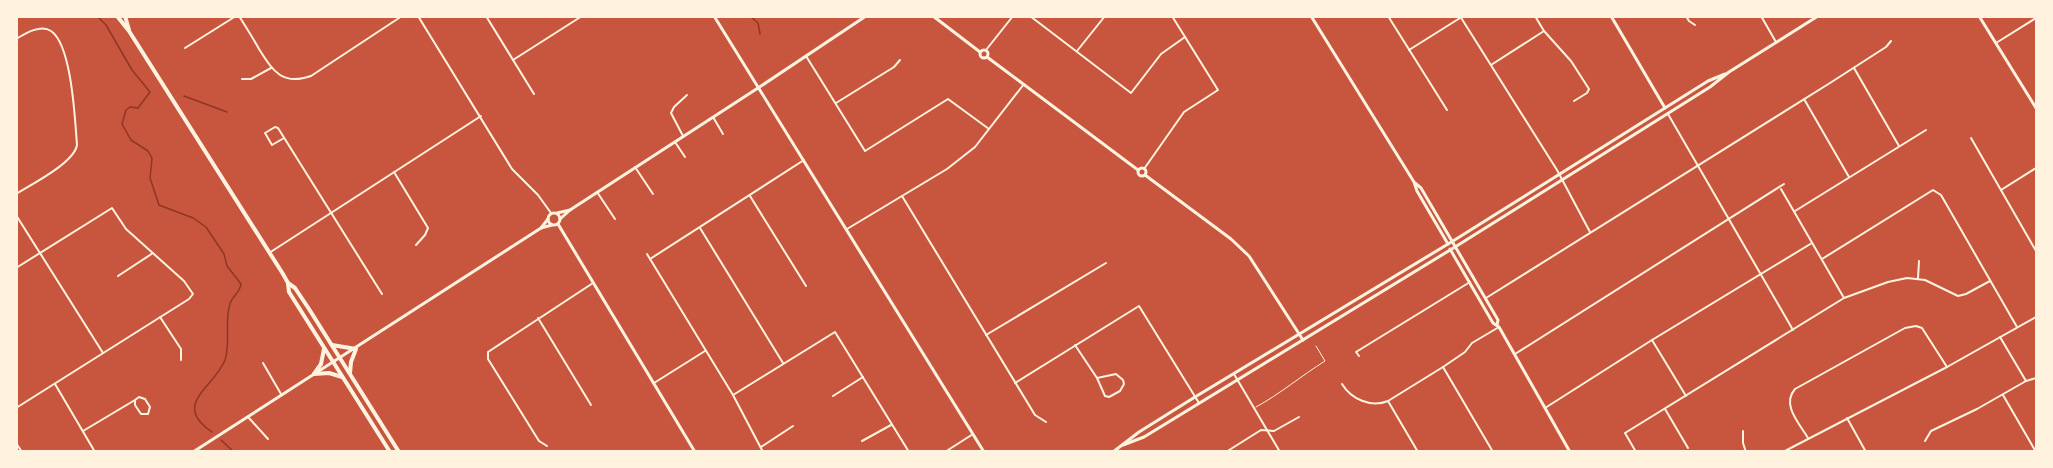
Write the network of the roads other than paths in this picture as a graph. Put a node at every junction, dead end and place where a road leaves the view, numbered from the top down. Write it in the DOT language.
graph roads {
  1 [pos="117,16"];
  2 [pos="125,16"];
  3 [pos="238,16"];
  4 [pos="402,16"];
  5 [pos="418,16"];
  6 [pos="486,16"];
  7 [pos="582,16"];
  8 [pos="714,16"];
  9 [pos="866,16"];
  10 [pos="1013,16"];
  11 [pos="1030,16"];
  12 [pos="1105,16"];
  13 [pos="1172,16"];
  14 [pos="1311,16"];
  15 [pos="1388,16"];
  16 [pos="1535,16"];
  17 [pos="1611,16"];
  18 [pos="1686,16"];
  19 [pos="1761,16"];
  20 [pos="1818,16"];
  21 [pos="1979,16"];
  22 [pos="936,17"];
  23 [pos="1461,17"];
  24 [pos="2037,18"];
  25 [pos="1695,25"];
  26 [pos="129,30"];
  27 [pos="1544,31"];
  28 [pos="1185,38"];
  29 [pos="16,39"];
  30 [pos="1891,41"];
  31 [pos="1776,42"];
  32 [pos="1996,43"];
  33 [pos="185,48"];
  34 [pos="986,50"];
  35 [pos="1409,50"];
  36 [pos="1077,51"];
  37 [pos="980,52"];
  38 [pos="807,56"];
  39 [pos="987,57"];
  40 [pos="513,60"];
  41 [pos="900,60"];
  42 [pos="1491,64"];
  43 [pos="271,68"];
  44 [pos="1854,68"];
  45 [pos="1729,72"];
  46 [pos="242,79"];
  47 [pos="1024,84"];
  48 [pos="758,88"];
  49 [pos="534,94"];
  50 [pos="687,95"];
  51 [pos="1804,99"];
  52 [pos="1574,101"];
  53 [pos="836,103"];
  54 [pos="1665,108"];
  55 [pos="2037,108"];
  56 [pos="1447,110"];
  57 [pos="1668,114"];
  58 [pos="480,116"];
  59 [pos="713,117"];
  60 [pos="1659,119"];
  61 [pos="989,129"];
  62 [pos="1926,130"];
  63 [pos="723,134"];
  64 [pos="683,136"];
  65 [pos="284,138"];
  66 [pos="1971,138"];
  67 [pos="675,141"];
  68 [pos="1899,146"];
  69 [pos="685,157"];
  70 [pos="804,160"];
  71 [pos="1697,166"];
  72 [pos="635,167"];
  73 [pos="2037,168"];
  74 [pos="1144,169"];
  75 [pos="1138,170"];
  76 [pos="394,172"];
  77 [pos="1559,174"];
  78 [pos="1145,175"];
  79 [pos="1849,177"];
  80 [pos="1562,180"];
  81 [pos="1414,182"];
  82 [pos="1784,184"];
  83 [pos="1780,188"];
  84 [pos="2001,190"];
  85 [pos="597,192"];
  86 [pos="16,194"];
  87 [pos="653,194"];
  88 [pos="750,195"];
  89 [pos="902,196"];
  90 [pos="570,210"];
  91 [pos="1794,211"];
  92 [pos="332,213"];
  93 [pos="551,213"];
  94 [pos="557,213"];
  95 [pos="16,215"];
  96 [pos="548,219"];
  97 [pos="560,219"];
  98 [pos="615,219"];
  99 [pos="1728,220"];
  100 [pos="558,224"];
  101 [pos="552,225"];
  102 [pos="541,228"];
  103 [pos="700,228"];
  104 [pos="847,229"];
  105 [pos="1590,232"];
  106 [pos="1453,241"];
  107 [pos="1812,243"];
  108 [pos="416,244"];
  109 [pos="1448,244"];
  110 [pos="1455,247"];
  111 [pos="1450,250"];
  112 [pos="2037,251"];
  113 [pos="40,253"];
  114 [pos="153,253"];
  115 [pos="269,253"];
  116 [pos="647,254"];
  117 [pos="650,259"];
  118 [pos="1822,259"];
  119 [pos="1919,261"];
  120 [pos="1106,263"];
  121 [pos="16,268"];
  122 [pos="1760,274"];
  123 [pos="118,276"];
  124 [pos="1918,278"];
  125 [pos="1990,281"];
  126 [pos="1470,282"];
  127 [pos="288,283"];
  128 [pos="593,283"];
  129 [pos="1383,284"];
  130 [pos="806,286"];
  131 [pos="382,294"];
  132 [pos="1362,296"];
  133 [pos="1375,296"];
  134 [pos="1844,298"];
  135 [pos="1485,299"];
  136 [pos="1358,306"];
  137 [pos="160,317"];
  138 [pos="2037,317"];
  139 [pos="538,318"];
  140 [pos="1498,326"];
  141 [pos="2017,327"];
  142 [pos="1793,330"];
  143 [pos="1299,334"];
  144 [pos="987,335"];
  145 [pos="2000,337"];
  146 [pos="1303,340"];
  147 [pos="1652,340"];
  148 [pos="332,345"];
  149 [pos="1076,345"];
  150 [pos="1316,346"];
  151 [pos="324,348"];
  152 [pos="356,349"];
  153 [pos="705,351"];
  154 [pos="103,353"];
  155 [pos="1514,354"];
  156 [pos="1359,356"];
  157 [pos="340,358"];
  158 [pos="181,360"];
  159 [pos="263,363"];
  160 [pos="333,363"];
  161 [pos="784,364"];
  162 [pos="1443,367"];
  163 [pos="1947,367"];
  164 [pos="1234,373"];
  165 [pos="314,374"];
  166 [pos="350,374"];
  167 [pos="863,377"];
  168 [pos="343,378"];
  169 [pos="1097,378"];
  170 [pos="2037,378"];
  171 [pos="1238,380"];
  172 [pos="2026,381"];
  173 [pos="1015,383"];
  174 [pos="55,384"];
  175 [pos="653,384"];
  176 [pos="1341,384"];
  177 [pos="282,395"];
  178 [pos="733,395"];
  179 [pos="2003,395"];
  180 [pos="833,396"];
  181 [pos="1686,396"];
  182 [pos="1195,397"];
  183 [pos="135,400"];
  184 [pos="1388,400"];
  185 [pos="1199,403"];
  186 [pos="591,405"];
  187 [pos="16,408"];
  188 [pos="1255,408"];
  189 [pos="1545,408"];
  190 [pos="1665,409"];
  191 [pos="248,416"];
  192 [pos="1299,417"];
  193 [pos="1847,418"];
  194 [pos="1046,422"];
  195 [pos="892,424"];
  196 [pos="793,426"];
  197 [pos="83,431"];
  198 [pos="1268,431"];
  199 [pos="1743,431"];
  200 [pos="973,434"];
  201 [pos="1808,438"];
  202 [pos="268,439"];
  203 [pos="862,441"];
  204 [pos="1925,441"];
  205 [pos="16,443"];
  206 [pos="1124,445"];
  207 [pos="547,446"];
  208 [pos="760,447"];
  209 [pos="1688,448"];
  210 [pos="22,452"];
  211 [pos="95,452"];
  212 [pos="193,452"];
  213 [pos="390,452"];
  214 [pos="399,452"];
  215 [pos="695,452"];
  216 [pos="763,452"];
  217 [pos="909,452"];
  218 [pos="945,452"];
  219 [pos="984,452"];
  220 [pos="1113,452"];
  221 [pos="1226,452"];
  222 [pos="1280,452"];
  223 [pos="1418,452"];
  224 [pos="1493,452"];
  225 [pos="1570,452"];
  226 [pos="1636,452"];
  227 [pos="1746,452"];
  228 [pos="1783,452"];
  229 [pos="1866,452"];
  230 [pos="2036,452"];
  1 -- 26 [label="main road"];
  2 -- 26 [label="main road"];
  3 -- 33 [label="street"];
  3 -- 43 [label="street"];
  4 -- 43 [label="street"];
  5 -- 58 [label="street"];
  6 -- 40 [label="street"];
  7 -- 40 [label="street"];
  8 -- 48 [label="main road"];
  9 -- 38 [label="main road"];
  10 -- 34 [label="street"];
  11 -- 36 [label="street"];
  12 -- 36 [label="street"];
  13 -- 28 [label="street"];
  14 -- 81 [label="main road"];
  15 -- 35 [label="street"];
  16 -- 27 [label="street"];
  17 -- 54 [label="main road"];
  18 -- 25 [label="street"];
  19 -- 31 [label="street"];
  20 -- 31 [label="main road"];
  21 -- 32 [label="main road"];
  22 -- 37 [label="main road"];
  23 -- 35 [label="street"];
  23 -- 42 [label="street"];
  24 -- 32 [label="street"];
  26 -- 115 [label="main road"];
  27 -- 42 [label="street"];
  27 -- 52 [label="street"];
  28 -- 36 [label="street"];
  28 -- 74 [label="street"];
  29 -- 86 [label="street"];
  30 -- 44 [label="street"];
  31 -- 45 [label="main road"];
  32 -- 55 [label="main road"];
  34 -- 37 [label="main road"];
  34 -- 39 [label="main road"];
  35 -- 56 [label="street"];
  37 -- 39 [label="main road"];
  38 -- 48 [label="main road"];
  38 -- 53 [label="street"];
  39 -- 47 [label="main road"];
  40 -- 49 [label="street"];
  41 -- 53 [label="street"];
  42 -- 77 [label="street"];
  43 -- 46 [label="street"];
  44 -- 51 [label="street"];
  44 -- 68 [label="street"];
  45 -- 54 [label="main road"];
  45 -- 57 [label="main road"];
  47 -- 61 [label="street"];
  47 -- 75 [label="main road"];
  48 -- 59 [label="main road"];
  48 -- 70 [label="main road"];
  50 -- 64 [label="street"];
  51 -- 71 [label="street"];
  51 -- 79 [label="street"];
  53 -- 61 [label="street"];
  54 -- 60 [label="main road"];
  54 -- 77 [label="main road"];
  57 -- 60 [label="main road"];
  57 -- 71 [label="street"];
  58 -- 76 [label="street"];
  58 -- 93 [label="street"];
  59 -- 63 [label="street"];
  59 -- 64 [label="main road"];
  60 -- 80 [label="main road"];
  61 -- 89 [label="street"];
  62 -- 68 [label="street"];
  64 -- 67 [label="main road"];
  65 -- 65 [label="street"];
  65 -- 92 [label="street"];
  66 -- 84 [label="street"];
  67 -- 69 [label="street"];
  67 -- 72 [label="main road"];
  68 -- 79 [label="street"];
  70 -- 88 [label="street"];
  70 -- 104 [label="main road"];
  71 -- 99 [label="street"];
  71 -- 105 [label="street"];
  72 -- 85 [label="main road"];
  72 -- 87 [label="street"];
  73 -- 84 [label="street"];
  74 -- 75 [label="main road"];
  74 -- 78 [label="main road"];
  75 -- 78 [label="main road"];
  76 -- 92 [label="street"];
  76 -- 108 [label="street"];
  77 -- 80 [label="street"];
  77 -- 106 [label="main road"];
  78 -- 143 [label="main road"];
  79 -- 91 [label="street"];
  80 -- 105 [label="street"];
  80 -- 110 [label="main road"];
  81 -- 106 [label="main road"];
  81 -- 109 [label="main road"];
  82 -- 83 [label="street"];
  83 -- 91 [label="street"];
  83 -- 99 [label="street"];
  84 -- 112 [label="street"];
  85 -- 90 [label="main road"];
  85 -- 98 [label="street"];
  88 -- 103 [label="street"];
  88 -- 130 [label="street"];
  89 -- 104 [label="street"];
  89 -- 144 [label="street"];
  90 -- 94 [label="main road"];
  90 -- 97 [label="main road"];
  91 -- 107 [label="street"];
  92 -- 115 [label="street"];
  92 -- 131 [label="street"];
  93 -- 94 [label="main road"];
  93 -- 96 [label="main road"];
  94 -- 97 [label="main road"];
  95 -- 113 [label="street"];
  96 -- 101 [label="main road"];
  96 -- 102 [label="main road"];
  97 -- 100 [label="main road"];
  99 -- 122 [label="street"];
  99 -- 155 [label="street"];
  100 -- 101 [label="main road"];
  100 -- 128 [label="main road"];
  101 -- 102 [label="main road"];
  102 -- 152 [label="main road"];
  103 -- 117 [label="street"];
  103 -- 161 [label="street"];
  104 -- 200 [label="main road"];
  105 -- 135 [label="street"];
  106 -- 109 [label="main road"];
  106 -- 110 [label="main road"];
  107 -- 118 [label="street"];
  107 -- 122 [label="street"];
  109 -- 111 [label="main road"];
  109 -- 129 [label="main road"];
  110 -- 111 [label="main road"];
  110 -- 135 [label="main road"];
  111 -- 126 [label="main road"];
  111 -- 133 [label="main road"];
  113 -- 114 [label="street"];
  113 -- 121 [label="street"];
  113 -- 154 [label="street"];
  114 -- 123 [label="street"];
  114 -- 137 [label="street"];
  115 -- 127 [label="main road"];
  116 -- 117 [label="street"];
  117 -- 153 [label="street"];
  118 -- 125 [label="street"];
  118 -- 134 [label="street"];
  119 -- 124 [label="street"];
  120 -- 144 [label="street"];
  122 -- 142 [label="street"];
  122 -- 147 [label="street"];
  124 -- 125 [label="street"];
  124 -- 134 [label="street"];
  125 -- 141 [label="street"];
  126 -- 140 [label="main road"];
  126 -- 156 [label="street"];
  127 -- 148 [label="main road"];
  127 -- 151 [label="main road"];
  128 -- 139 [label="street"];
  128 -- 175 [label="main road"];
  129 -- 132 [label="main road"];
  129 -- 133 [label="main road"];
  132 -- 136 [label="main road"];
  132 -- 143 [label="main road"];
  133 -- 136 [label="main road"];
  134 -- 142 [label="street"];
  135 -- 140 [label="main road"];
  136 -- 146 [label="main road"];
  137 -- 154 [label="street"];
  137 -- 158 [label="street"];
  138 -- 141 [label="street"];
  139 -- 186 [label="street"];
  139 -- 207 [label="street"];
  140 -- 155 [label="main road"];
  140 -- 162 [label="street"];
  141 -- 145 [label="street"];
  142 -- 181 [label="street"];
  143 -- 146 [label="main road"];
  143 -- 164 [label="main road"];
  144 -- 173 [label="street"];
  145 -- 163 [label="street"];
  145 -- 172 [label="street"];
  146 -- 171 [label="main road"];
  147 -- 181 [label="street"];
  147 -- 189 [label="street"];
  148 -- 152 [label="main road"];
  148 -- 157 [label="main road"];
  149 -- 169 [label="street"];
  149 -- 173 [label="street"];
  149 -- 182 [label="street"];
  150 -- 188 [label="lane"];
  151 -- 160 [label="main road"];
  151 -- 165 [label="main road"];
  152 -- 157 [label="main road"];
  152 -- 166 [label="main road"];
  153 -- 175 [label="street"];
  153 -- 178 [label="street"];
  154 -- 174 [label="street"];
  155 -- 189 [label="main road"];
  157 -- 160 [label="main road"];
  157 -- 166 [label="main road"];
  159 -- 177 [label="street"];
  160 -- 165 [label="main road"];
  160 -- 168 [label="main road"];
  161 -- 167 [label="street"];
  161 -- 178 [label="street"];
  162 -- 184 [label="street"];
  162 -- 224 [label="street"];
  163 -- 193 [label="street"];
  163 -- 201 [label="street"];
  164 -- 171 [label="street"];
  164 -- 182 [label="main road"];
  165 -- 168 [label="main road"];
  165 -- 177 [label="main road"];
  166 -- 214 [label="main road"];
  167 -- 180 [label="street"];
  167 -- 195 [label="street"];
  168 -- 213 [label="main road"];
  169 -- 169 [label="street"];
  170 -- 172 [label="street"];
  171 -- 185 [label="main road"];
  171 -- 188 [label="street"];
  172 -- 179 [label="street"];
  173 -- 194 [label="street"];
  174 -- 187 [label="street"];
  174 -- 197 [label="street"];
  175 -- 215 [label="main road"];
  176 -- 184 [label="street"];
  177 -- 191 [label="main road"];
  178 -- 208 [label="street"];
  179 -- 204 [label="street"];
  179 -- 230 [label="street"];
  181 -- 190 [label="street"];
  182 -- 185 [label="street"];
  182 -- 206 [label="main road"];
  183 -- 183 [label="street"];
  183 -- 197 [label="street"];
  184 -- 223 [label="street"];
  185 -- 206 [label="main road"];
  188 -- 198 [label="street"];
  189 -- 225 [label="main road"];
  190 -- 209 [label="street"];
  190 -- 226 [label="street"];
  191 -- 202 [label="street"];
  191 -- 212 [label="main road"];
  192 -- 198 [label="street"];
  193 -- 201 [label="street"];
  193 -- 229 [label="street"];
  195 -- 203 [label="street"];
  195 -- 217 [label="street"];
  196 -- 208 [label="street"];
  197 -- 211 [label="street"];
  198 -- 221 [label="street"];
  198 -- 222 [label="street"];
  199 -- 227 [label="street"];
  200 -- 218 [label="street"];
  200 -- 219 [label="main road"];
  201 -- 228 [label="street"];
  205 -- 210 [label="street"];
  206 -- 220 [label="main road"];
  208 -- 216 [label="street"];
}
